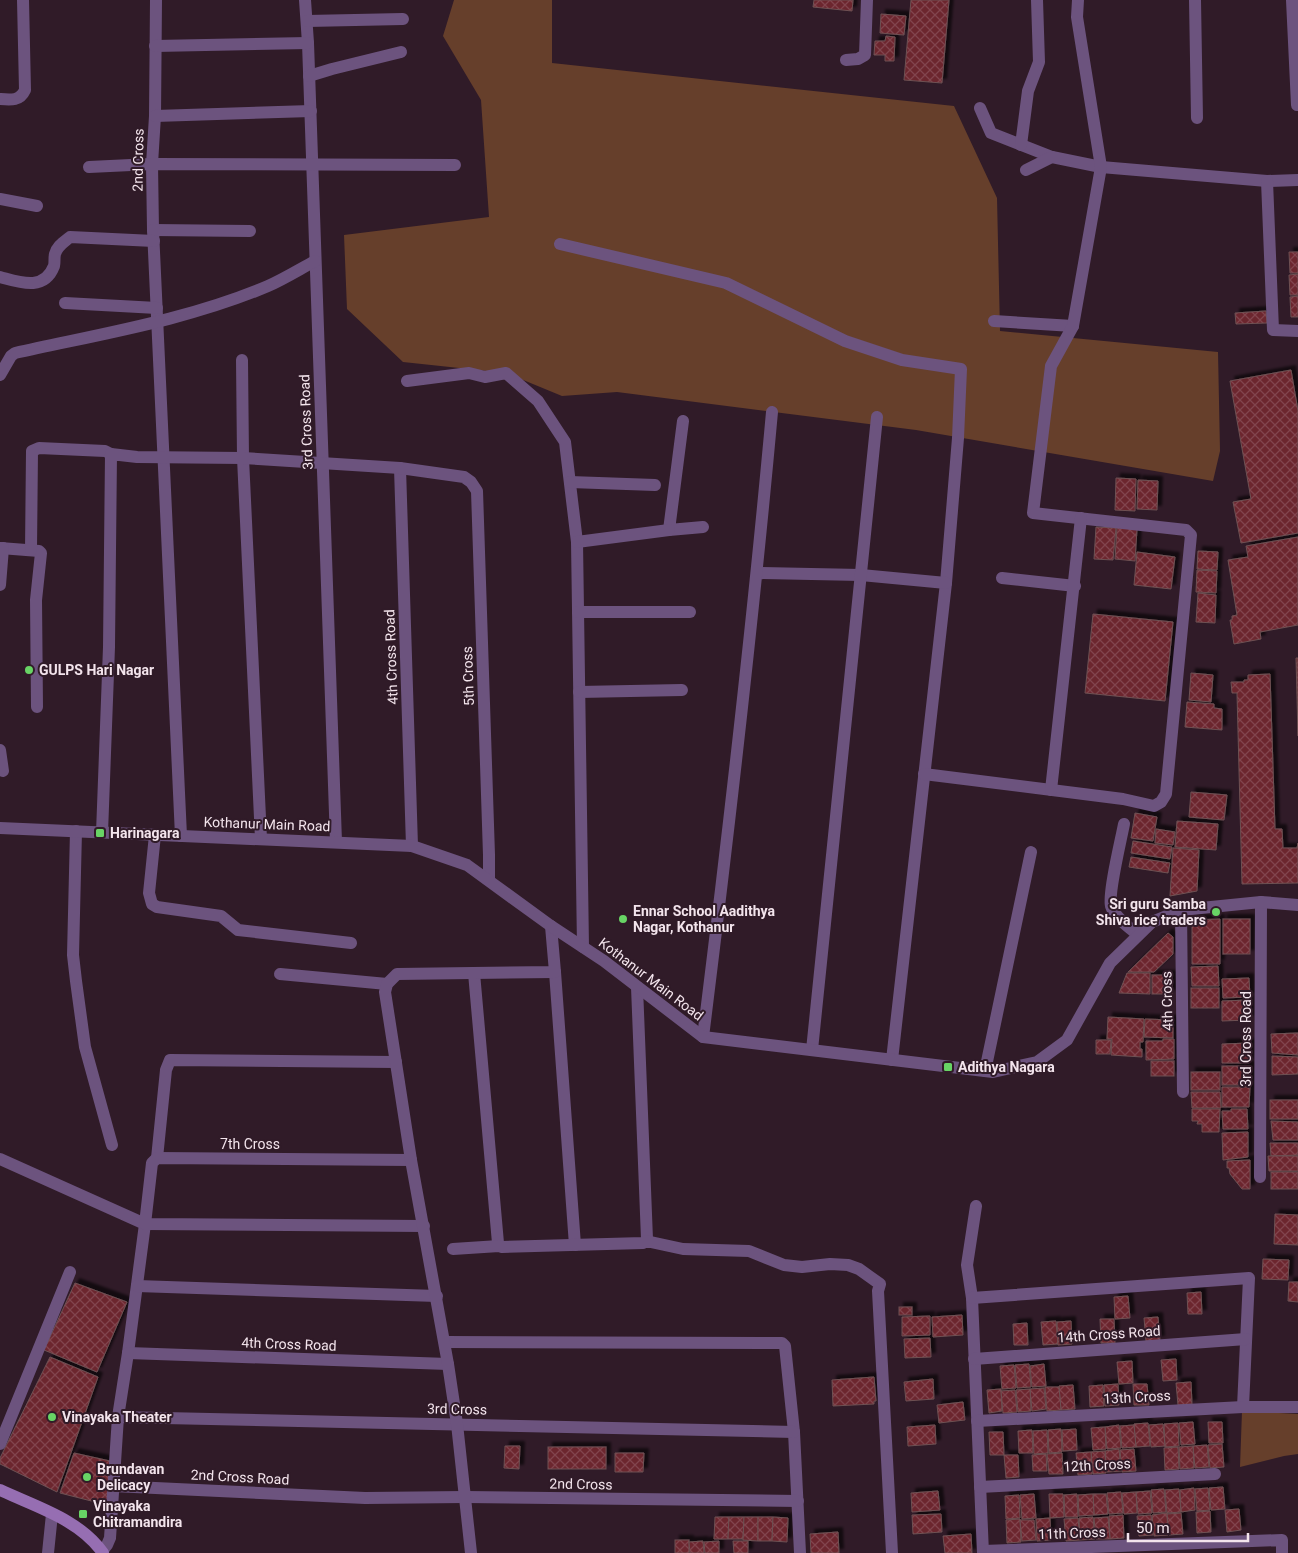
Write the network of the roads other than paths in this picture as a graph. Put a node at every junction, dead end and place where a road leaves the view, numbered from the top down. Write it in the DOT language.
graph roads {
  1 [pos="23,0"];
  2 [pos="156,0"];
  3 [pos="305,0"];
  4 [pos="867,0"];
  5 [pos="1037,0"];
  6 [pos="1078,0"];
  7 [pos="1195,0"];
  8 [pos="1292,0"];
  9 [pos="403,19"];
  10 [pos="307,21"];
  11 [pos="308,43"];
  12 [pos="155,46"];
  13 [pos="401,52"];
  14 [pos="846,60"];
  15 [pos="310,76"];
  16 [pos="0,99"];
  17 [pos="1297,105"];
  18 [pos="980,108"];
  19 [pos="311,112"];
  20 [pos="155,116"];
  21 [pos="1197,118"];
  22 [pos="1021,145"];
  23 [pos="1052,157"];
  24 [pos="152,164"];
  25 [pos="313,164"];
  26 [pos="455,165"];
  27 [pos="1101,166"];
  28 [pos="90,167"];
  29 [pos="1026,170"];
  30 [pos="1298,180"];
  31 [pos="1267,181"];
  32 [pos="0,199"];
  33 [pos="37,206"];
  34 [pos="250,231"];
  35 [pos="153,236"];
  36 [pos="560,244"];
  37 [pos="315,261"];
  38 [pos="0,277"];
  39 [pos="65,303"];
  40 [pos="158,315"];
  41 [pos="994,321"];
  42 [pos="1073,326"];
  43 [pos="1298,331"];
  44 [pos="242,360"];
  45 [pos="0,375"];
  46 [pos="407,381"];
  47 [pos="772,412"];
  48 [pos="877,417"];
  49 [pos="683,421"];
  50 [pos="111,454"];
  51 [pos="164,457"];
  52 [pos="243,458"];
  53 [pos="322,464"];
  54 [pos="400,468"];
  55 [pos="570,482"];
  56 [pos="655,485"];
  57 [pos="1081,518"];
  58 [pos="703,527"];
  59 [pos="669,530"];
  60 [pos="577,542"];
  61 [pos="1,548"];
  62 [pos="30,550"];
  63 [pos="757,573"];
  64 [pos="861,575"];
  65 [pos="1002,578"];
  66 [pos="946,583"];
  67 [pos="0,585"];
  68 [pos="1074,586"];
  69 [pos="578,612"];
  70 [pos="690,612"];
  71 [pos="682,690"];
  72 [pos="579,692"];
  73 [pos="36,707"];
  74 [pos="0,750"];
  75 [pos="3,771"];
  76 [pos="924,774"];
  77 [pos="1051,790"];
  78 [pos="1124,824"];
  79 [pos="0,828"];
  80 [pos="76,832"];
  81 [pos="102,833"];
  82 [pos="155,835"];
  83 [pos="181,836"];
  84 [pos="262,839"];
  85 [pos="336,842"];
  86 [pos="412,846"];
  87 [pos="1031,852"];
  88 [pos="488,880"];
  89 [pos="1261,902"];
  90 [pos="1298,905"];
  91 [pos="1181,910"];
  92 [pos="551,926"];
  93 [pos="1138,935"];
  94 [pos="351,943"];
  95 [pos="583,947"];
  96 [pos="555,972"];
  97 [pos="474,973"];
  98 [pos="280,974"];
  99 [pos="387,984"];
  100 [pos="637,986"];
  101 [pos="703,1037"];
  102 [pos="812,1050"];
  103 [pos="892,1060"];
  104 [pos="396,1062"];
  105 [pos="984,1071"];
  106 [pos="1183,1092"];
  107 [pos="112,1144"];
  108 [pos="157,1158"];
  109 [pos="0,1159"];
  110 [pos="411,1160"];
  111 [pos="1260,1177"];
  112 [pos="976,1206"];
  113 [pos="145,1224"];
  114 [pos="424,1226"];
  115 [pos="646,1241"];
  116 [pos="576,1245"];
  117 [pos="499,1246"];
  118 [pos="453,1250"];
  119 [pos="70,1272"];
  120 [pos="137,1286"];
  121 [pos="437,1296"];
  122 [pos="972,1298"];
  123 [pos="1246,1339"];
  124 [pos="445,1342"];
  125 [pos="128,1353"];
  126 [pos="974,1359"];
  127 [pos="448,1364"];
  128 [pos="1243,1406"];
  129 [pos="1298,1407"];
  130 [pos="118,1417"];
  131 [pos="977,1421"];
  132 [pos="457,1424"];
  133 [pos="794,1432"];
  134 [pos="0,1444"];
  135 [pos="1215,1474"];
  136 [pos="113,1486"];
  137 [pos="980,1487"];
  138 [pos="0,1490"];
  139 [pos="465,1497"];
  140 [pos="365,1498"];
  141 [pos="798,1501"];
  142 [pos="52,1514"];
  143 [pos="1211,1548"];
  144 [pos="102,1552"];
  145 [pos="983,1552"];
  146 [pos="48,1553"];
  147 [pos="471,1553"];
  148 [pos="800,1553"];
  149 [pos="892,1553"];
  150 [pos="1282,1553"];
  1 -- 16 [label="street"];
  2 -- 12 [label="street, 2nd Cross"];
  3 -- 10 [label="street, 3rd Cross Road"];
  4 -- 14 [label="street"];
  5 -- 22 [label="street"];
  6 -- 27 [label="street"];
  7 -- 21 [label="street"];
  8 -- 17 [label="street"];
  9 -- 10 [label="street"];
  10 -- 11 [label="street, 3rd Cross Road"];
  11 -- 12 [label="street"];
  11 -- 15 [label="street, 3rd Cross Road"];
  12 -- 20 [label="street, 2nd Cross"];
  13 -- 15 [label="street"];
  15 -- 19 [label="street, 3rd Cross Road"];
  18 -- 22 [label="street"];
  19 -- 20 [label="street"];
  19 -- 25 [label="street, 3rd Cross Road"];
  20 -- 24 [label="street, 2nd Cross"];
  22 -- 23 [label="street"];
  23 -- 27 [label="street"];
  23 -- 29 [label="street"];
  24 -- 25 [label="street"];
  24 -- 28 [label="street"];
  24 -- 35 [label="street, 2nd Cross"];
  25 -- 26 [label="street"];
  25 -- 37 [label="street, 3rd Cross Road"];
  27 -- 31 [label="street"];
  27 -- 42 [label="street"];
  30 -- 31 [label="street"];
  31 -- 43 [label="street"];
  32 -- 33 [label="street"];
  34 -- 35 [label="street"];
  35 -- 38 [label="street"];
  35 -- 40 [label="street, 2nd Cross"];
  36 -- 66 [label="street"];
  37 -- 40 [label="street"];
  37 -- 53 [label="street, 3rd Cross Road"];
  39 -- 40 [label="street"];
  40 -- 45 [label="street"];
  40 -- 51 [label="street, 2nd Cross"];
  41 -- 42 [label="street"];
  42 -- 57 [label="street"];
  44 -- 52 [label="street"];
  46 -- 55 [label="street"];
  47 -- 63 [label="street"];
  48 -- 64 [label="street"];
  49 -- 59 [label="street"];
  50 -- 51 [label="street"];
  50 -- 62 [label="street"];
  50 -- 81 [label="street"];
  51 -- 52 [label="street"];
  51 -- 83 [label="street, 2nd Cross"];
  52 -- 53 [label="street"];
  52 -- 84 [label="street"];
  53 -- 54 [label="street"];
  53 -- 85 [label="street, 3rd Cross Road"];
  54 -- 86 [label="street, 4th Cross Road"];
  54 -- 88 [label="street, 5th Cross"];
  55 -- 56 [label="street"];
  55 -- 60 [label="street"];
  57 -- 68 [label="street"];
  57 -- 77 [label="street"];
  58 -- 59 [label="street"];
  59 -- 60 [label="street"];
  60 -- 69 [label="street"];
  61 -- 62 [label="street"];
  61 -- 67 [label="street"];
  62 -- 73 [label="street"];
  63 -- 64 [label="street"];
  63 -- 101 [label="street"];
  64 -- 66 [label="street"];
  64 -- 102 [label="street"];
  65 -- 68 [label="street"];
  66 -- 76 [label="street"];
  68 -- 77 [label="street"];
  69 -- 70 [label="street"];
  69 -- 72 [label="street"];
  71 -- 72 [label="street"];
  72 -- 95 [label="street"];
  74 -- 75 [label="street"];
  76 -- 77 [label="street"];
  76 -- 103 [label="street"];
  78 -- 93 [label="street"];
  79 -- 80 [label="street, Kothanur Main Road"];
  80 -- 81 [label="street, Kothanur Main Road"];
  80 -- 107 [label="street"];
  81 -- 82 [label="street, Kothanur Main Road"];
  82 -- 83 [label="street, Kothanur Main Road"];
  82 -- 94 [label="street"];
  83 -- 84 [label="street, Kothanur Main Road"];
  84 -- 85 [label="street, Kothanur Main Road"];
  85 -- 86 [label="street, Kothanur Main Road"];
  86 -- 88 [label="street, Kothanur Main Road"];
  87 -- 105 [label="street"];
  88 -- 92 [label="street, Kothanur Main Road"];
  89 -- 90 [label="street, Kothanur Main Road"];
  89 -- 91 [label="street, Kothanur Main Road"];
  89 -- 111 [label="street, 3rd Cross Road"];
  91 -- 93 [label="street, Kothanur Main Road"];
  91 -- 106 [label="street, 4th Cross"];
  92 -- 95 [label="street, Kothanur Main Road"];
  92 -- 96 [label="street"];
  93 -- 105 [label="street, Kothanur Main Road"];
  95 -- 100 [label="street, Kothanur Main Road"];
  96 -- 97 [label="street"];
  96 -- 116 [label="street"];
  97 -- 99 [label="street"];
  97 -- 117 [label="street"];
  98 -- 99 [label="street"];
  99 -- 104 [label="street"];
  100 -- 101 [label="street, Kothanur Main Road"];
  100 -- 115 [label="street"];
  101 -- 102 [label="street, Kothanur Main Road"];
  102 -- 103 [label="street, Kothanur Main Road"];
  103 -- 105 [label="street, Kothanur Main Road"];
  104 -- 108 [label="street"];
  104 -- 110 [label="street"];
  108 -- 110 [label="street, 7th Cross"];
  108 -- 113 [label="street"];
  109 -- 113 [label="street"];
  110 -- 114 [label="street"];
  112 -- 122 [label="street"];
  113 -- 114 [label="street"];
  113 -- 120 [label="street"];
  114 -- 121 [label="street"];
  115 -- 116 [label="street"];
  115 -- 149 [label="street"];
  116 -- 117 [label="street"];
  117 -- 118 [label="street"];
  119 -- 134 [label="street"];
  120 -- 121 [label="street"];
  120 -- 125 [label="street"];
  121 -- 124 [label="street"];
  122 -- 123 [label="street"];
  122 -- 126 [label="street"];
  123 -- 126 [label="street, 14th Cross Road"];
  123 -- 128 [label="street"];
  124 -- 127 [label="street"];
  124 -- 133 [label="street"];
  125 -- 127 [label="street, 4th Cross Road"];
  125 -- 130 [label="street"];
  126 -- 131 [label="street"];
  127 -- 132 [label="street"];
  128 -- 129 [label="street, 13th Cross"];
  128 -- 131 [label="street, 13th Cross"];
  130 -- 132 [label="street, 3rd Cross"];
  130 -- 136 [label="street"];
  131 -- 137 [label="street"];
  132 -- 133 [label="street, 3rd Cross"];
  132 -- 139 [label="street"];
  133 -- 141 [label="street"];
  135 -- 137 [label="street, 12th Cross"];
  136 -- 140 [label="street, 2nd Cross Road"];
  136 -- 144 [label="street"];
  137 -- 145 [label="street"];
  138 -- 142 [label="main road"];
  139 -- 140 [label="street, 2nd Cross"];
  139 -- 141 [label="street, 2nd Cross"];
  139 -- 147 [label="street"];
  141 -- 148 [label="street"];
  142 -- 144 [label="main road"];
  142 -- 146 [label="street"];
  143 -- 145 [label="street, 11th Cross"];
  143 -- 150 [label="street, 11th Cross"];
}
